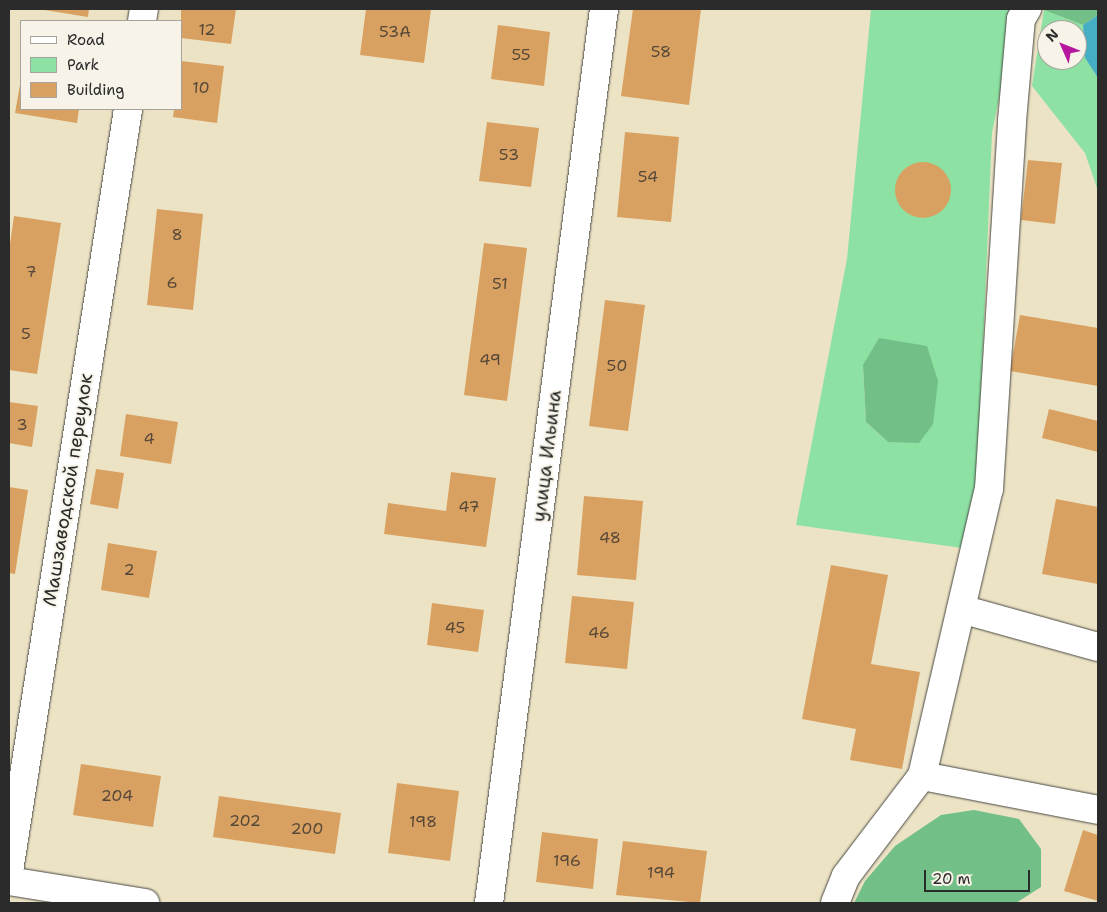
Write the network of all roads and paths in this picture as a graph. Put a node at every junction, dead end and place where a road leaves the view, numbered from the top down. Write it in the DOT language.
graph roads {
  1 [pos="604,9"];
  2 [pos="1027,9"];
  3 [pos="128,110"];
  4 [pos="961,608"];
  5 [pos="1098,647"];
  6 [pos="922,776"];
  7 [pos="1098,810"];
  8 [pos="9,871"];
  9 [pos="9,881"];
  10 [pos="145,903"];
  11 [pos="489,903"];
  12 [pos="836,903"];
  1 -- 11 [label="street, улица Ильина"];
  2 -- 4 [label="street"];
  3 -- 8 [label="street, Машзаводской переулок"];
  4 -- 5 [label="street"];
  4 -- 6 [label="street"];
  6 -- 7 [label="street"];
  6 -- 12 [label="street"];
  9 -- 10 [label="street"];
}
